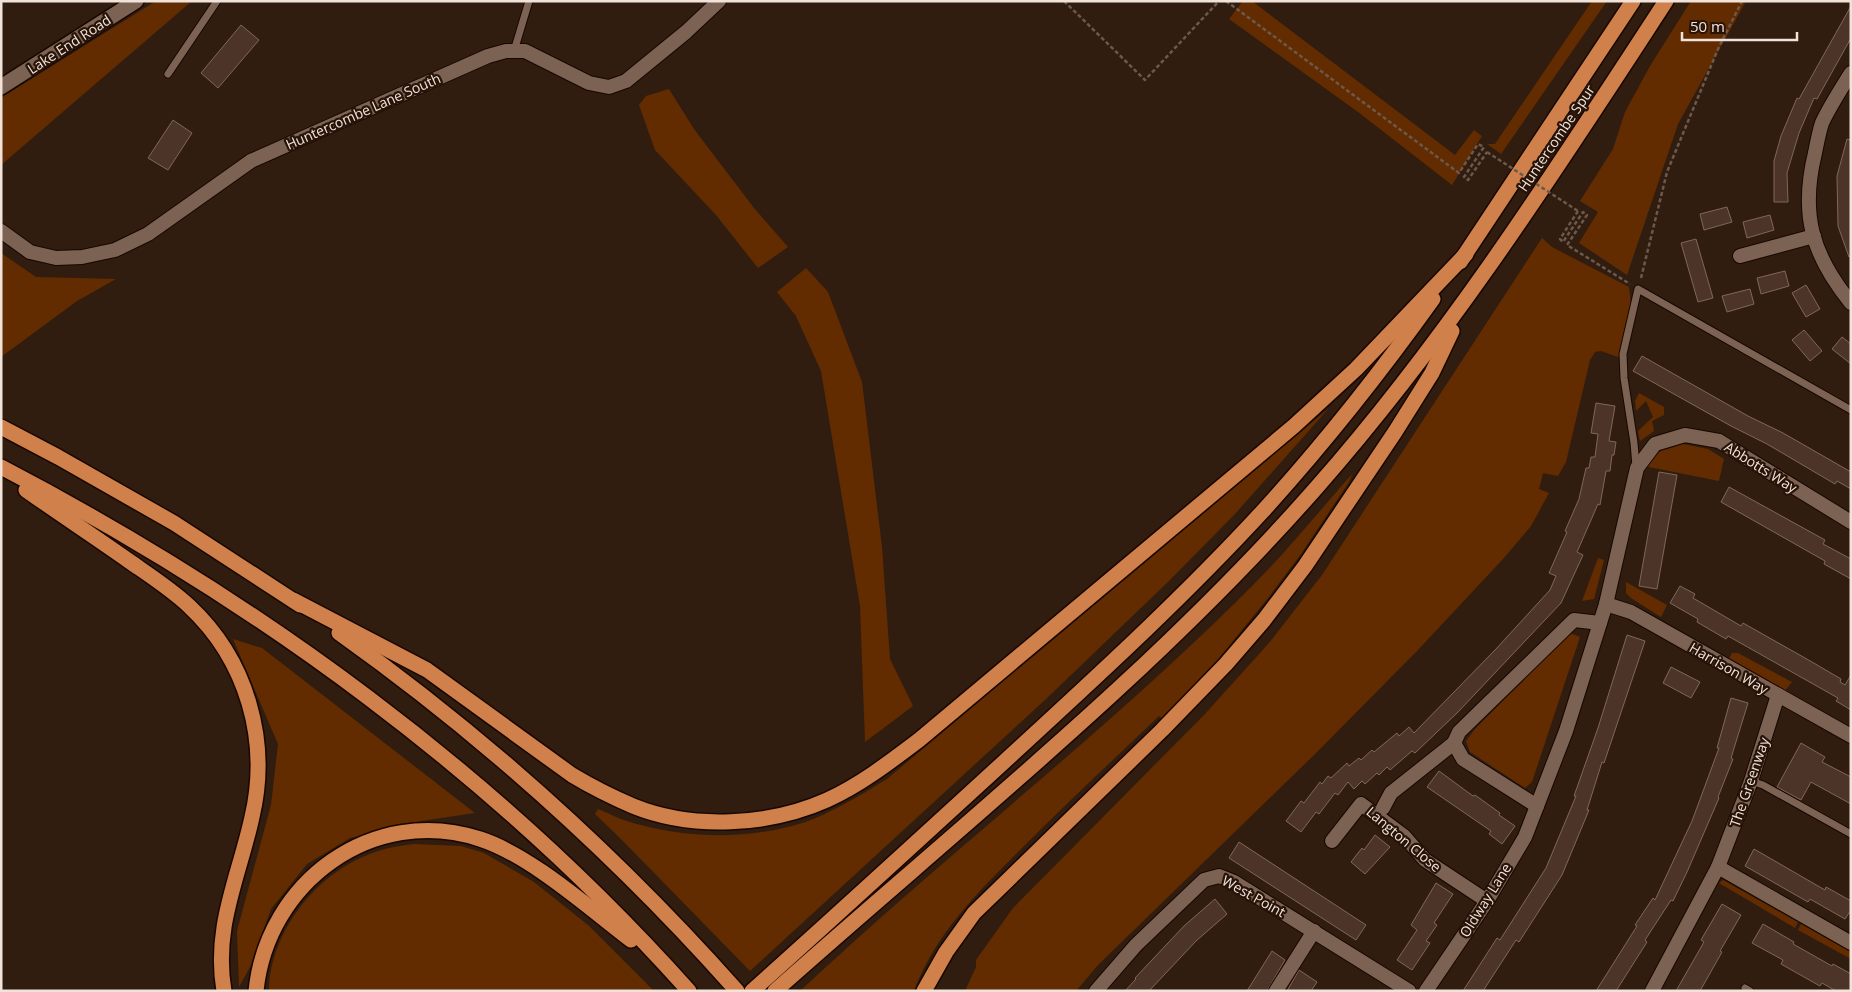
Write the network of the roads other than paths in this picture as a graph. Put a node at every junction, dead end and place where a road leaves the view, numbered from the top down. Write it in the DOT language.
graph roads {
  1 [pos="136,1"];
  2 [pos="217,1"];
  3 [pos="529,1"];
  4 [pos="719,1"];
  5 [pos="1633,1"];
  6 [pos="1666,1"];
  7 [pos="514,51"];
  8 [pos="1851,73"];
  9 [pos="168,74"];
  10 [pos="1,88"];
  11 [pos="1,231"];
  12 [pos="1814,236"];
  13 [pos="1466,254"];
  14 [pos="1740,256"];
  15 [pos="1471,291"];
  16 [pos="1851,303"];
  17 [pos="1851,410"];
  18 [pos="1,427"];
  19 [pos="1,467"];
  20 [pos="1636,468"];
  21 [pos="1,473"];
  22 [pos="1851,522"];
  23 [pos="293,600"];
  24 [pos="1606,604"];
  25 [pos="1600,623"];
  26 [pos="1778,695"];
  27 [pos="1851,736"];
  28 [pos="1454,743"];
  29 [pos="1751,781"];
  30 [pos="1537,806"];
  31 [pos="1383,808"];
  32 [pos="1851,834"];
  33 [pos="1332,841"];
  34 [pos="1718,867"];
  35 [pos="1487,901"];
  36 [pos="1314,931"];
  37 [pos="1851,943"];
  38 [pos="671,971"];
  39 [pos="224,991"];
  40 [pos="256,991"];
  41 [pos="689,991"];
  42 [pos="737,991"];
  43 [pos="752,991"];
  44 [pos="775,991"];
  45 [pos="924,991"];
  46 [pos="1096,991"];
  47 [pos="1276,991"];
  48 [pos="1409,991"];
  49 [pos="1426,991"];
  50 [pos="1652,991"];
  1 -- 10 [label="main road, Lake End Road"];
  2 -- 9 [label="lane"];
  3 -- 7 [label="lane"];
  4 -- 7 [label="street, Huntercombe Lane South"];
  5 -- 13 [label="highway, Huntercombe Spur"];
  6 -- 15 [label="highway, Huntercombe Spur"];
  7 -- 11 [label="street, Huntercombe Lane South"];
  8 -- 12 [label="street"];
  12 -- 14 [label="street"];
  12 -- 16 [label="street"];
  13 -- 23 [label="highway"];
  13 -- 43 [label="highway"];
  15 -- 44 [label="highway"];
  15 -- 45 [label="highway"];
  17 -- 20 [label="lane"];
  18 -- 23 [label="highway"];
  19 -- 38 [label="highway"];
  20 -- 22 [label="street, Abbotts Way"];
  20 -- 24 [label="street, Abbotts Way"];
  21 -- 39 [label="highway"];
  23 -- 42 [label="highway"];
  24 -- 25 [label="street, Oldway Lane"];
  24 -- 26 [label="street, Harrison Way"];
  25 -- 28 [label="street"];
  25 -- 30 [label="street, Oldway Lane"];
  26 -- 27 [label="street, Harrison Way"];
  26 -- 29 [label="street, The Greenway"];
  28 -- 30 [label="street"];
  28 -- 31 [label="street"];
  29 -- 32 [label="lane"];
  29 -- 34 [label="street, The Greenway"];
  30 -- 35 [label="street, Oldway Lane"];
  33 -- 35 [label="street, Langton Close"];
  34 -- 37 [label="street"];
  34 -- 50 [label="street, The Greenway"];
  35 -- 49 [label="street, Oldway Lane"];
  36 -- 46 [label="street, West Point"];
  36 -- 47 [label="street"];
  36 -- 48 [label="street, West Point"];
  38 -- 40 [label="highway"];
  38 -- 41 [label="highway"];
}
